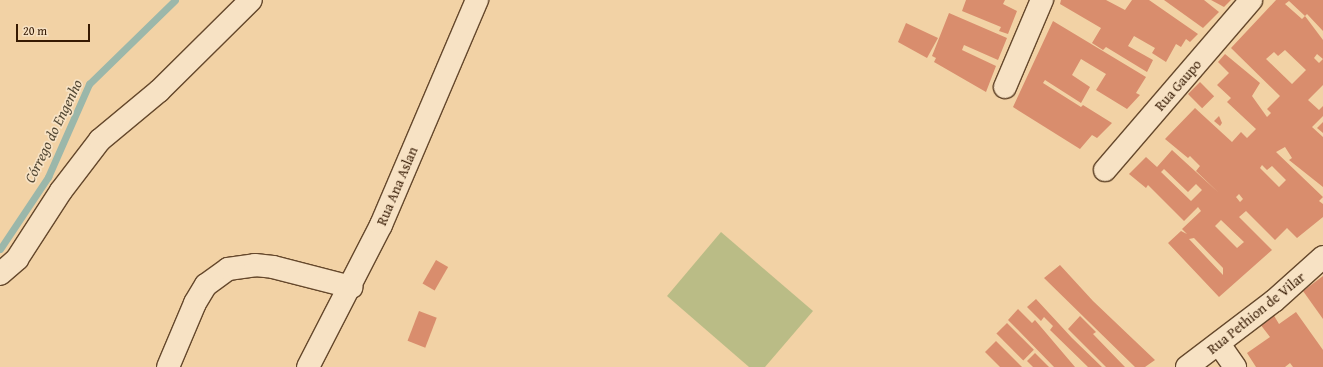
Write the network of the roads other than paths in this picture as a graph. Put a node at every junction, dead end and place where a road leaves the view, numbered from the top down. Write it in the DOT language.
graph roads {
  1 [pos="251,0"];
  2 [pos="477,0"];
  3 [pos="1042,0"];
  4 [pos="1251,0"];
  5 [pos="1005,87"];
  6 [pos="1105,170"];
  7 [pos="1323,258"];
  8 [pos="0,274"];
  9 [pos="351,287"];
  10 [pos="1219,344"];
  11 [pos="168,367"];
  12 [pos="308,367"];
  13 [pos="1187,367"];
  14 [pos="1236,367"];
  1 -- 8 [label="street"];
  2 -- 9 [label="street, Rua Ana Aslan"];
  3 -- 5 [label="street"];
  4 -- 6 [label="street, Rua Gaupo"];
  7 -- 10 [label="street, Rua Pethion de Vilar"];
  9 -- 11 [label="street"];
  9 -- 12 [label="street, Rua Ana Aslan"];
  10 -- 13 [label="street, Rua Pethion de Vilar"];
  10 -- 14 [label="street"];
}
